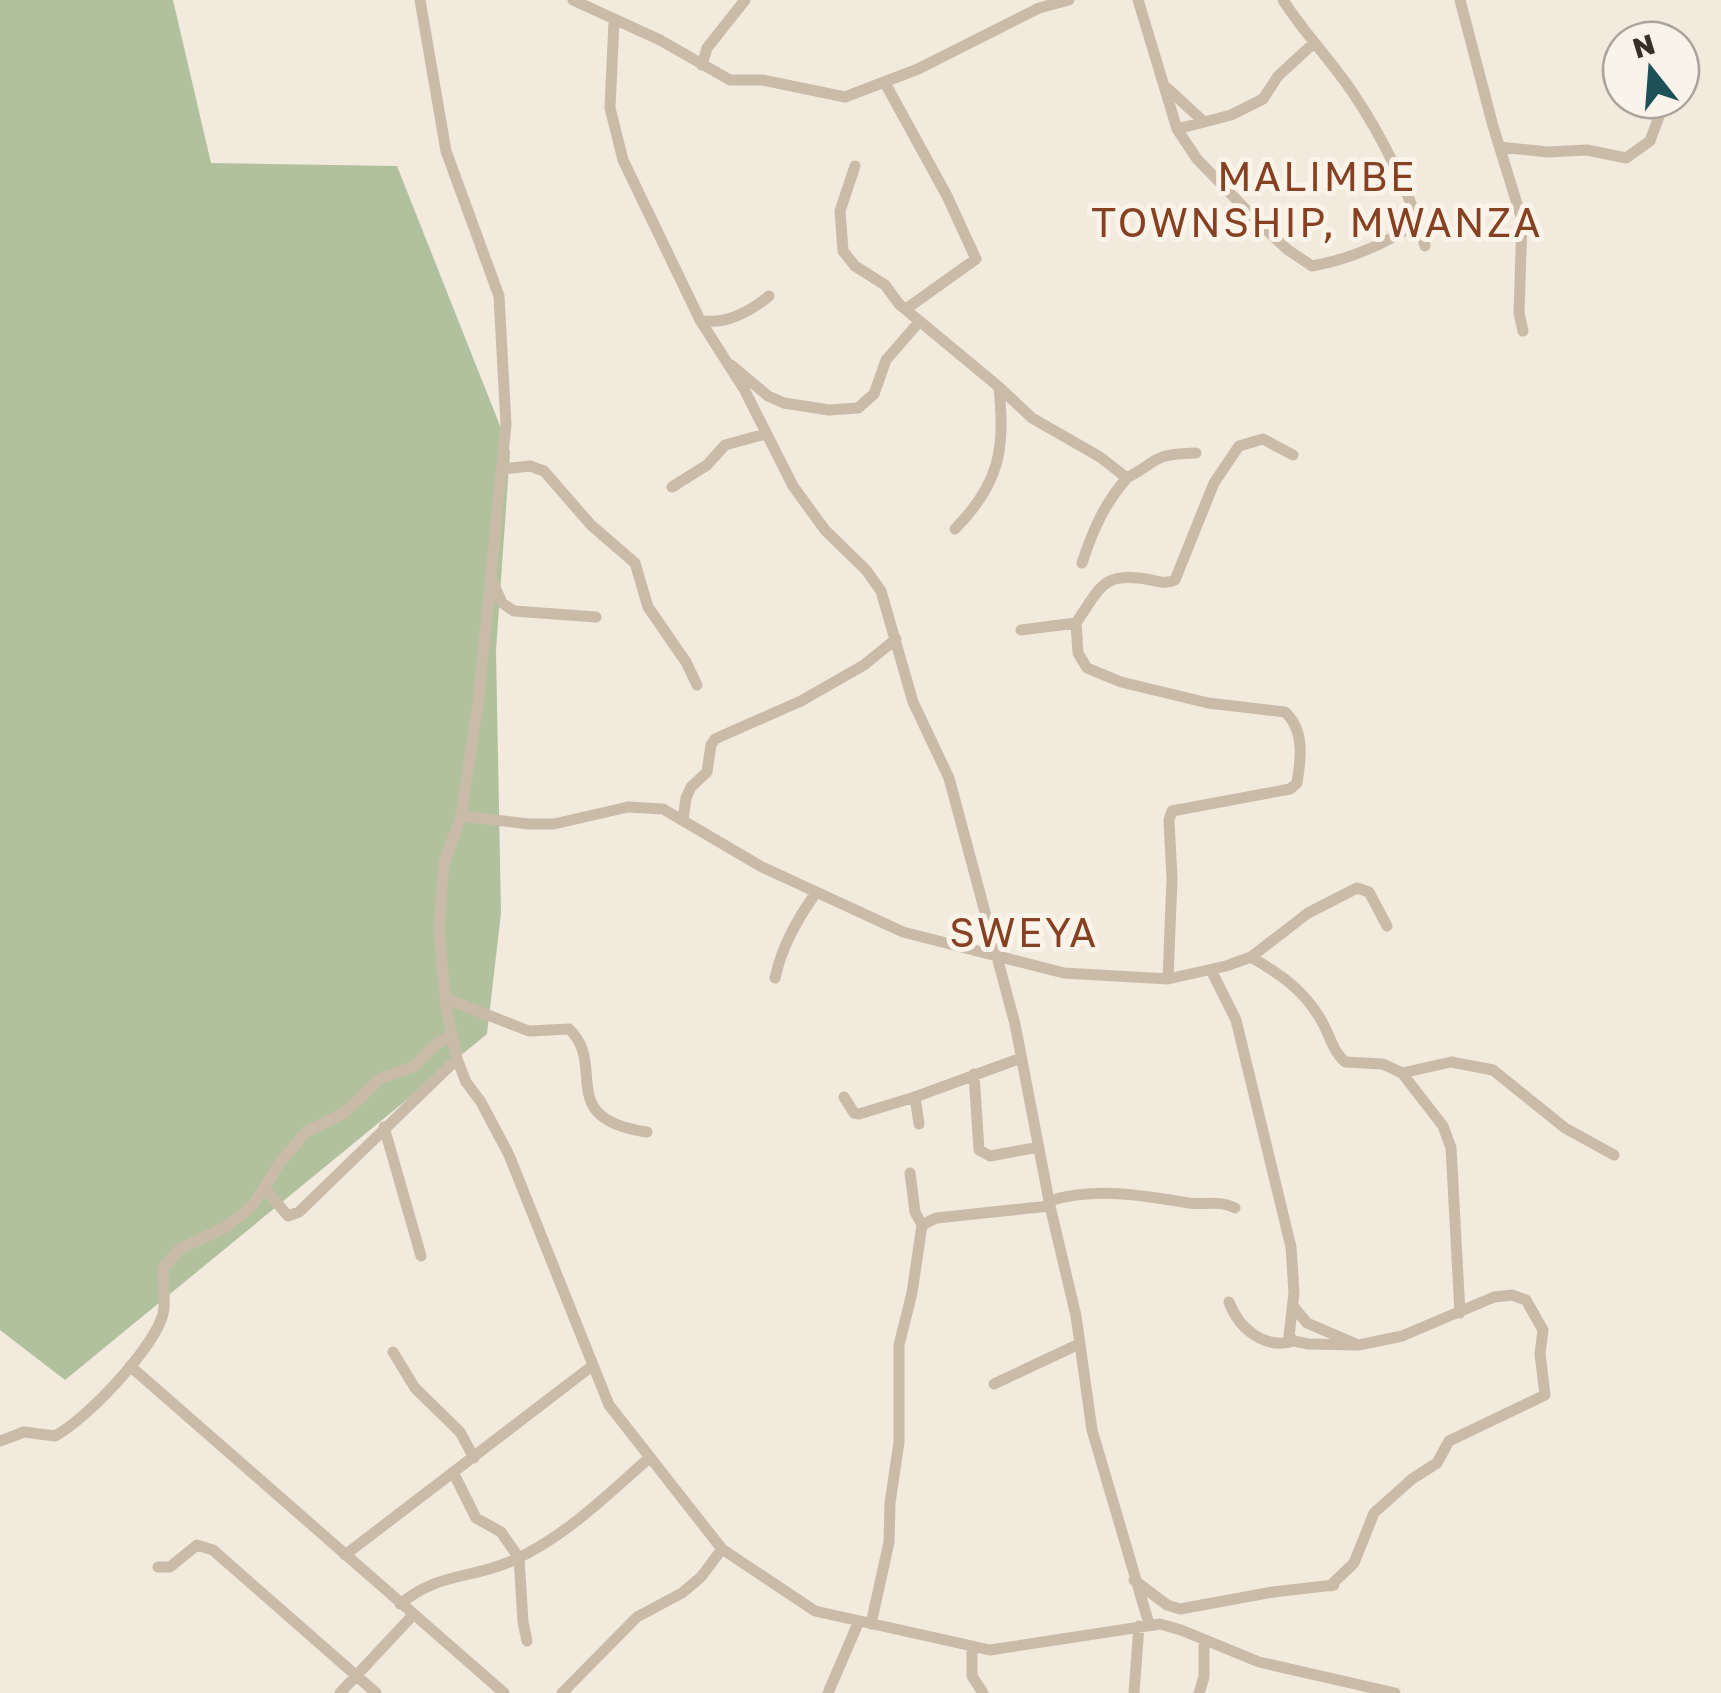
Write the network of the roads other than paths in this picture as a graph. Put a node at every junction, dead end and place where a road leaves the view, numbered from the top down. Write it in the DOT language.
graph roads {
  1 [pos="420,0"];
  2 [pos="574,0"];
  3 [pos="745,0"];
  4 [pos="1069,0"];
  5 [pos="1138,0"];
  6 [pos="1283,0"];
  7 [pos="1460,0"];
  8 [pos="1052,2"];
  9 [pos="614,21"];
  10 [pos="1314,42"];
  11 [pos="702,65"];
  12 [pos="885,83"];
  13 [pos="1166,87"];
  14 [pos="1658,120"];
  15 [pos="1202,121"];
  16 [pos="1177,130"];
  17 [pos="1500,148"];
  18 [pos="855,166"];
  19 [pos="1419,222"];
  20 [pos="1425,246"];
  21 [pos="768,296"];
  22 [pos="906,309"];
  23 [pos="700,320"];
  24 [pos="919,322"];
  25 [pos="1523,331"];
  26 [pos="728,362"];
  27 [pos="999,386"];
  28 [pos="765,434"];
  29 [pos="1196,452"];
  30 [pos="1293,454"];
  31 [pos="502,470"];
  32 [pos="1127,478"];
  33 [pos="672,487"];
  34 [pos="955,529"];
  35 [pos="1082,562"];
  36 [pos="490,576"];
  37 [pos="596,617"];
  38 [pos="1076,623"];
  39 [pos="1021,630"];
  40 [pos="896,640"];
  41 [pos="697,685"];
  42 [pos="461,816"];
  43 [pos="683,820"];
  44 [pos="816,894"];
  45 [pos="1387,926"];
  46 [pos="998,957"];
  47 [pos="1251,957"];
  48 [pos="1211,970"];
  49 [pos="775,978"];
  50 [pos="1168,979"];
  51 [pos="447,999"];
  52 [pos="452,1034"];
  53 [pos="1021,1058"];
  54 [pos="457,1060"];
  55 [pos="1402,1073"];
  56 [pos="974,1074"];
  57 [pos="844,1097"];
  58 [pos="915,1098"];
  59 [pos="919,1124"];
  60 [pos="384,1127"];
  61 [pos="647,1132"];
  62 [pos="1039,1147"];
  63 [pos="1614,1156"];
  64 [pos="910,1173"];
  65 [pos="265,1190"];
  66 [pos="1049,1203"];
  67 [pos="1234,1208"];
  68 [pos="922,1225"];
  69 [pos="421,1256"];
  70 [pos="1229,1302"];
  71 [pos="1293,1306"];
  72 [pos="1460,1313"];
  73 [pos="1294,1341"];
  74 [pos="1079,1344"];
  75 [pos="1359,1345"];
  76 [pos="393,1352"];
  77 [pos="130,1366"];
  78 [pos="592,1366"];
  79 [pos="994,1384"];
  80 [pos="0,1441"];
  81 [pos="474,1458"];
  82 [pos="648,1459"];
  83 [pos="454,1474"];
  84 [pos="722,1550"];
  85 [pos="345,1555"];
  86 [pos="519,1558"];
  87 [pos="158,1568"];
  88 [pos="1134,1580"];
  89 [pos="400,1604"];
  90 [pos="1180,1610"];
  91 [pos="412,1615"];
  92 [pos="865,1622"];
  93 [pos="1144,1625"];
  94 [pos="1181,1630"];
  95 [pos="1204,1640"];
  96 [pos="527,1642"];
  97 [pos="972,1648"];
  98 [pos="356,1676"];
  99 [pos="340,1693"];
  100 [pos="376,1693"];
  101 [pos="504,1693"];
  102 [pos="562,1693"];
  103 [pos="828,1693"];
  104 [pos="983,1693"];
  105 [pos="1134,1693"];
  106 [pos="1199,1693"];
  107 [pos="1395,1693"];
  1 -- 31 [label="street"];
  2 -- 9 [label="street"];
  3 -- 11 [label="street"];
  4 -- 8 [label="street"];
  5 -- 13 [label="street"];
  6 -- 10 [label="street"];
  7 -- 17 [label="street"];
  8 -- 12 [label="street"];
  9 -- 11 [label="street"];
  9 -- 23 [label="street"];
  10 -- 15 [label="street"];
  10 -- 19 [label="street"];
  11 -- 12 [label="street"];
  12 -- 22 [label="street"];
  13 -- 15 [label="street"];
  13 -- 16 [label="street"];
  14 -- 17 [label="street"];
  15 -- 16 [label="street"];
  16 -- 19 [label="street"];
  17 -- 25 [label="street"];
  18 -- 22 [label="street"];
  19 -- 20 [label="street"];
  21 -- 23 [label="street"];
  22 -- 24 [label="street"];
  23 -- 26 [label="street"];
  24 -- 26 [label="street"];
  24 -- 27 [label="street"];
  26 -- 28 [label="street"];
  27 -- 32 [label="street"];
  27 -- 34 [label="street"];
  28 -- 33 [label="street"];
  28 -- 40 [label="street"];
  29 -- 32 [label="street"];
  30 -- 38 [label="street"];
  31 -- 36 [label="street"];
  31 -- 41 [label="street"];
  32 -- 35 [label="street"];
  36 -- 37 [label="street"];
  36 -- 42 [label="street"];
  38 -- 39 [label="street"];
  38 -- 50 [label="street"];
  40 -- 43 [label="street"];
  40 -- 46 [label="street"];
  42 -- 43 [label="street"];
  42 -- 51 [label="street"];
  43 -- 44 [label="street"];
  44 -- 46 [label="street"];
  44 -- 49 [label="street"];
  45 -- 47 [label="street"];
  46 -- 50 [label="street"];
  46 -- 53 [label="street"];
  47 -- 48 [label="street"];
  47 -- 55 [label="street"];
  48 -- 50 [label="street"];
  48 -- 71 [label="street"];
  51 -- 52 [label="street"];
  51 -- 61 [label="street"];
  52 -- 54 [label="street"];
  52 -- 65 [label="street"];
  53 -- 56 [label="street"];
  53 -- 62 [label="street"];
  54 -- 60 [label="street"];
  54 -- 78 [label="street"];
  55 -- 63 [label="street"];
  55 -- 72 [label="street"];
  56 -- 58 [label="street"];
  56 -- 62 [label="street"];
  57 -- 58 [label="street"];
  58 -- 59 [label="street"];
  60 -- 65 [label="street"];
  60 -- 69 [label="street"];
  62 -- 66 [label="street"];
  64 -- 68 [label="street"];
  65 -- 77 [label="street"];
  66 -- 67 [label="street"];
  66 -- 68 [label="street"];
  66 -- 74 [label="street"];
  68 -- 92 [label="street"];
  70 -- 73 [label="street"];
  71 -- 73 [label="street"];
  71 -- 75 [label="street"];
  72 -- 75 [label="street"];
  72 -- 90 [label="street"];
  73 -- 75 [label="street"];
  74 -- 79 [label="street"];
  74 -- 88 [label="street"];
  76 -- 81 [label="street"];
  77 -- 80 [label="street"];
  77 -- 85 [label="street"];
  78 -- 81 [label="street"];
  78 -- 82 [label="street"];
  81 -- 83 [label="street"];
  82 -- 84 [label="street"];
  82 -- 86 [label="street"];
  83 -- 85 [label="street"];
  83 -- 86 [label="street"];
  84 -- 92 [label="street"];
  84 -- 102 [label="street"];
  85 -- 89 [label="street"];
  86 -- 89 [label="street"];
  86 -- 96 [label="street"];
  87 -- 98 [label="street"];
  88 -- 90 [label="street"];
  88 -- 93 [label="street"];
  89 -- 91 [label="street"];
  90 -- 94 [label="street"];
  91 -- 98 [label="street"];
  91 -- 101 [label="street"];
  92 -- 97 [label="street"];
  92 -- 103 [label="street"];
  93 -- 94 [label="street"];
  93 -- 97 [label="street"];
  93 -- 105 [label="street"];
  94 -- 95 [label="street"];
  95 -- 106 [label="street"];
  95 -- 107 [label="street"];
  97 -- 104 [label="street"];
  98 -- 99 [label="street"];
  98 -- 100 [label="street"];
}
